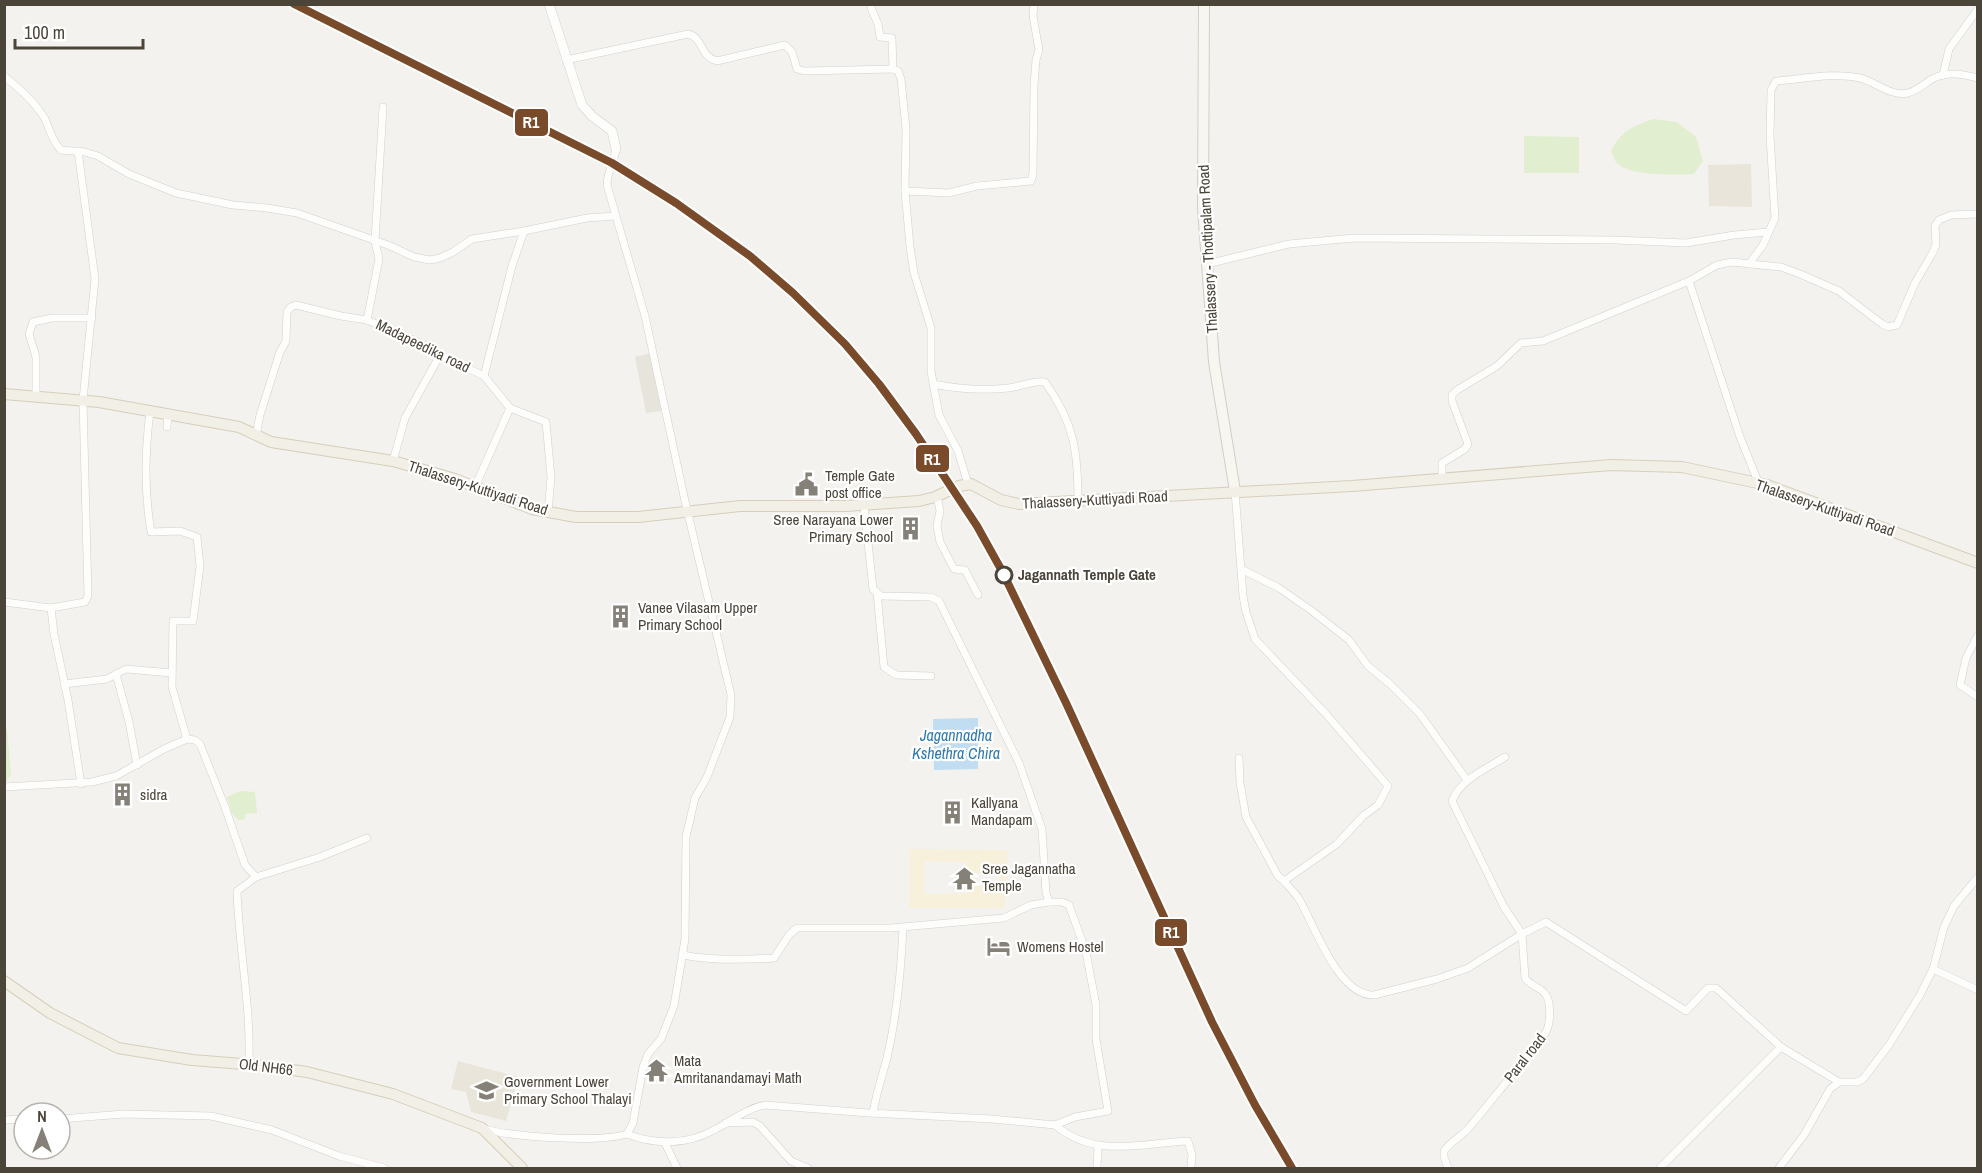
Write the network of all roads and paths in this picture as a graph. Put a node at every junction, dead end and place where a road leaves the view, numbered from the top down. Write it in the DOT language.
graph roads {
  1 [pos="549,4"];
  2 [pos="1034,4"];
  3 [pos="1204,4"];
  4 [pos="871,8"];
  5 [pos="1977,9"];
  6 [pos="566,60"];
  7 [pos="893,69"];
  8 [pos="1943,75"];
  9 [pos="4,76"];
  10 [pos="1977,78"];
  11 [pos="383,107"];
  12 [pos="616,149"];
  13 [pos="78,151"];
  14 [pos="905,191"];
  15 [pos="1977,214"];
  16 [pos="615,216"];
  17 [pos="524,231"];
  18 [pos="1768,232"];
  19 [pos="375,241"];
  20 [pos="1207,264"];
  21 [pos="1749,264"];
  22 [pos="1689,281"];
  23 [pos="92,318"];
  24 [pos="367,320"];
  25 [pos="440,355"];
  26 [pos="484,376"];
  27 [pos="933,384"];
  28 [pos="4,394"];
  29 [pos="36,396"];
  30 [pos="84,400"];
  31 [pos="510,408"];
  32 [pos="150,410"];
  33 [pos="168,414"];
  34 [pos="167,427"];
  35 [pos="256,435"];
  36 [pos="393,460"];
  37 [pos="1442,480"];
  38 [pos="968,484"];
  39 [pos="1759,484"];
  40 [pos="475,487"];
  41 [pos="1234,492"];
  42 [pos="937,496"];
  43 [pos="1078,502"];
  44 [pos="864,505"];
  45 [pos="548,513"];
  46 [pos="689,513"];
  47 [pos="1977,563"];
  48 [pos="1241,569"];
  49 [pos="877,593"];
  50 [pos="978,595"];
  51 [pos="4,602"];
  52 [pos="51,608"];
  53 [pos="1977,635"];
  54 [pos="172,673"];
  55 [pos="116,674"];
  56 [pos="932,676"];
  57 [pos="64,684"];
  58 [pos="1977,697"];
  59 [pos="187,739"];
  60 [pos="1504,757"];
  61 [pos="1239,758"];
  62 [pos="137,765"];
  63 [pos="1467,780"];
  64 [pos="81,784"];
  65 [pos="4,787"];
  66 [pos="367,838"];
  67 [pos="256,877"];
  68 [pos="1977,877"];
  69 [pos="1284,881"];
  70 [pos="1049,902"];
  71 [pos="903,928"];
  72 [pos="1522,934"];
  73 [pos="683,955"];
  74 [pos="1933,969"];
  75 [pos="4,981"];
  76 [pos="1977,990"];
  77 [pos="1781,1047"];
  78 [pos="249,1064"];
  79 [pos="1839,1082"];
  80 [pos="873,1113"];
  81 [pos="72,1118"];
  82 [pos="726,1123"];
  83 [pos="1055,1125"];
  84 [pos="482,1128"];
  85 [pos="627,1134"];
  86 [pos="665,1143"];
  87 [pos="1098,1146"];
  88 [pos="384,1168"];
  89 [pos="522,1168"];
  90 [pos="677,1168"];
  91 [pos="808,1168"];
  92 [pos="1097,1168"];
  93 [pos="1191,1168"];
  94 [pos="1448,1168"];
  95 [pos="1660,1168"];
  96 [pos="1779,1168"];
  1 -- 6 [label="street"];
  2 -- 14 [label="street"];
  3 -- 20 [label="main road, Thalassery - Thottipalam Road"];
  4 -- 7 [label="street"];
  5 -- 8 [label="street"];
  6 -- 7 [label="street"];
  6 -- 12 [label="street"];
  7 -- 14 [label="street"];
  8 -- 10 [label="street"];
  8 -- 18 [label="street"];
  9 -- 13 [label="street"];
  11 -- 19 [label="street"];
  12 -- 16 [label="street"];
  13 -- 19 [label="street"];
  13 -- 23 [label="street"];
  14 -- 27 [label="street"];
  15 -- 21 [label="street"];
  16 -- 17 [label="street"];
  16 -- 46 [label="street"];
  17 -- 19 [label="street"];
  17 -- 26 [label="street"];
  18 -- 20 [label="street"];
  18 -- 21 [label="street"];
  19 -- 24 [label="street"];
  20 -- 41 [label="main road, Thalassery - Thottipalam Road"];
  21 -- 22 [label="street"];
  22 -- 37 [label="street"];
  22 -- 39 [label="street"];
  23 -- 29 [label="street"];
  23 -- 30 [label="street"];
  24 -- 25 [label="street, Madapeedika road"];
  24 -- 35 [label="street, Madapeedika road"];
  25 -- 26 [label="street, Madapeedika road"];
  25 -- 36 [label="street"];
  26 -- 31 [label="street, Madapeedika road"];
  27 -- 38 [label="street"];
  27 -- 43 [label="street"];
  28 -- 29 [label="main road, Thalassery-Kuttiyadi Road"];
  29 -- 30 [label="main road, Thalassery-Kuttiyadi Road"];
  30 -- 32 [label="main road, Thalassery-Kuttiyadi Road"];
  30 -- 52 [label="street"];
  31 -- 40 [label="street"];
  31 -- 45 [label="street, Madapeedika road"];
  32 -- 33 [label="main road, Thalassery-Kuttiyadi Road"];
  32 -- 54 [label="street"];
  33 -- 34 [label="street"];
  33 -- 35 [label="main road, Thalassery-Kuttiyadi Road"];
  35 -- 36 [label="main road, Thalassery-Kuttiyadi Road"];
  36 -- 40 [label="main road, Thalassery-Kuttiyadi Road"];
  37 -- 39 [label="main road, Thalassery-Kuttiyadi Road"];
  37 -- 41 [label="main road, Thalassery-Kuttiyadi Road"];
  38 -- 42 [label="main road, Thalassery-Kuttiyadi Road"];
  38 -- 43 [label="main road, Thalassery-Kuttiyadi Road"];
  39 -- 47 [label="main road, Thalassery-Kuttiyadi Road"];
  40 -- 45 [label="main road, Thalassery-Kuttiyadi Road"];
  41 -- 43 [label="main road, Thalassery-Kuttiyadi Road"];
  41 -- 48 [label="street"];
  42 -- 44 [label="main road, Thalassery-Kuttiyadi Road"];
  42 -- 50 [label="street"];
  44 -- 46 [label="main road, Thalassery-Kuttiyadi Road"];
  44 -- 49 [label="street"];
  45 -- 46 [label="main road, Thalassery-Kuttiyadi Road"];
  46 -- 73 [label="street"];
  48 -- 63 [label="street"];
  48 -- 69 [label="street"];
  49 -- 56 [label="street"];
  49 -- 70 [label="street"];
  51 -- 52 [label="street"];
  52 -- 57 [label="street"];
  53 -- 58 [label="street"];
  54 -- 55 [label="street"];
  54 -- 59 [label="street"];
  55 -- 57 [label="street"];
  55 -- 62 [label="street"];
  57 -- 64 [label="street"];
  59 -- 62 [label="street"];
  59 -- 67 [label="street"];
  60 -- 63 [label="street"];
  61 -- 69 [label="street"];
  62 -- 64 [label="street"];
  63 -- 72 [label="street"];
  64 -- 65 [label="street"];
  66 -- 67 [label="street"];
  67 -- 78 [label="street"];
  68 -- 74 [label="street"];
  69 -- 72 [label="street"];
  70 -- 71 [label="street"];
  70 -- 83 [label="street"];
  71 -- 73 [label="street"];
  71 -- 80 [label="street"];
  72 -- 77 [label="street"];
  72 -- 94 [label="street, Paral road"];
  73 -- 85 [label="street"];
  74 -- 76 [label="street"];
  74 -- 79 [label="street"];
  75 -- 78 [label="main road, Old NH66"];
  77 -- 79 [label="street"];
  77 -- 95 [label="street"];
  78 -- 84 [label="main road, Old NH66"];
  79 -- 96 [label="street"];
  80 -- 82 [label="street"];
  80 -- 83 [label="street"];
  81 -- 88 [label="street"];
  82 -- 86 [label="street"];
  82 -- 91 [label="street"];
  83 -- 87 [label="street"];
  84 -- 85 [label="street"];
  84 -- 89 [label="main road, Old NH66"];
  85 -- 86 [label="street"];
  86 -- 90 [label="street"];
  87 -- 92 [label="street"];
  87 -- 93 [label="street"];
}
